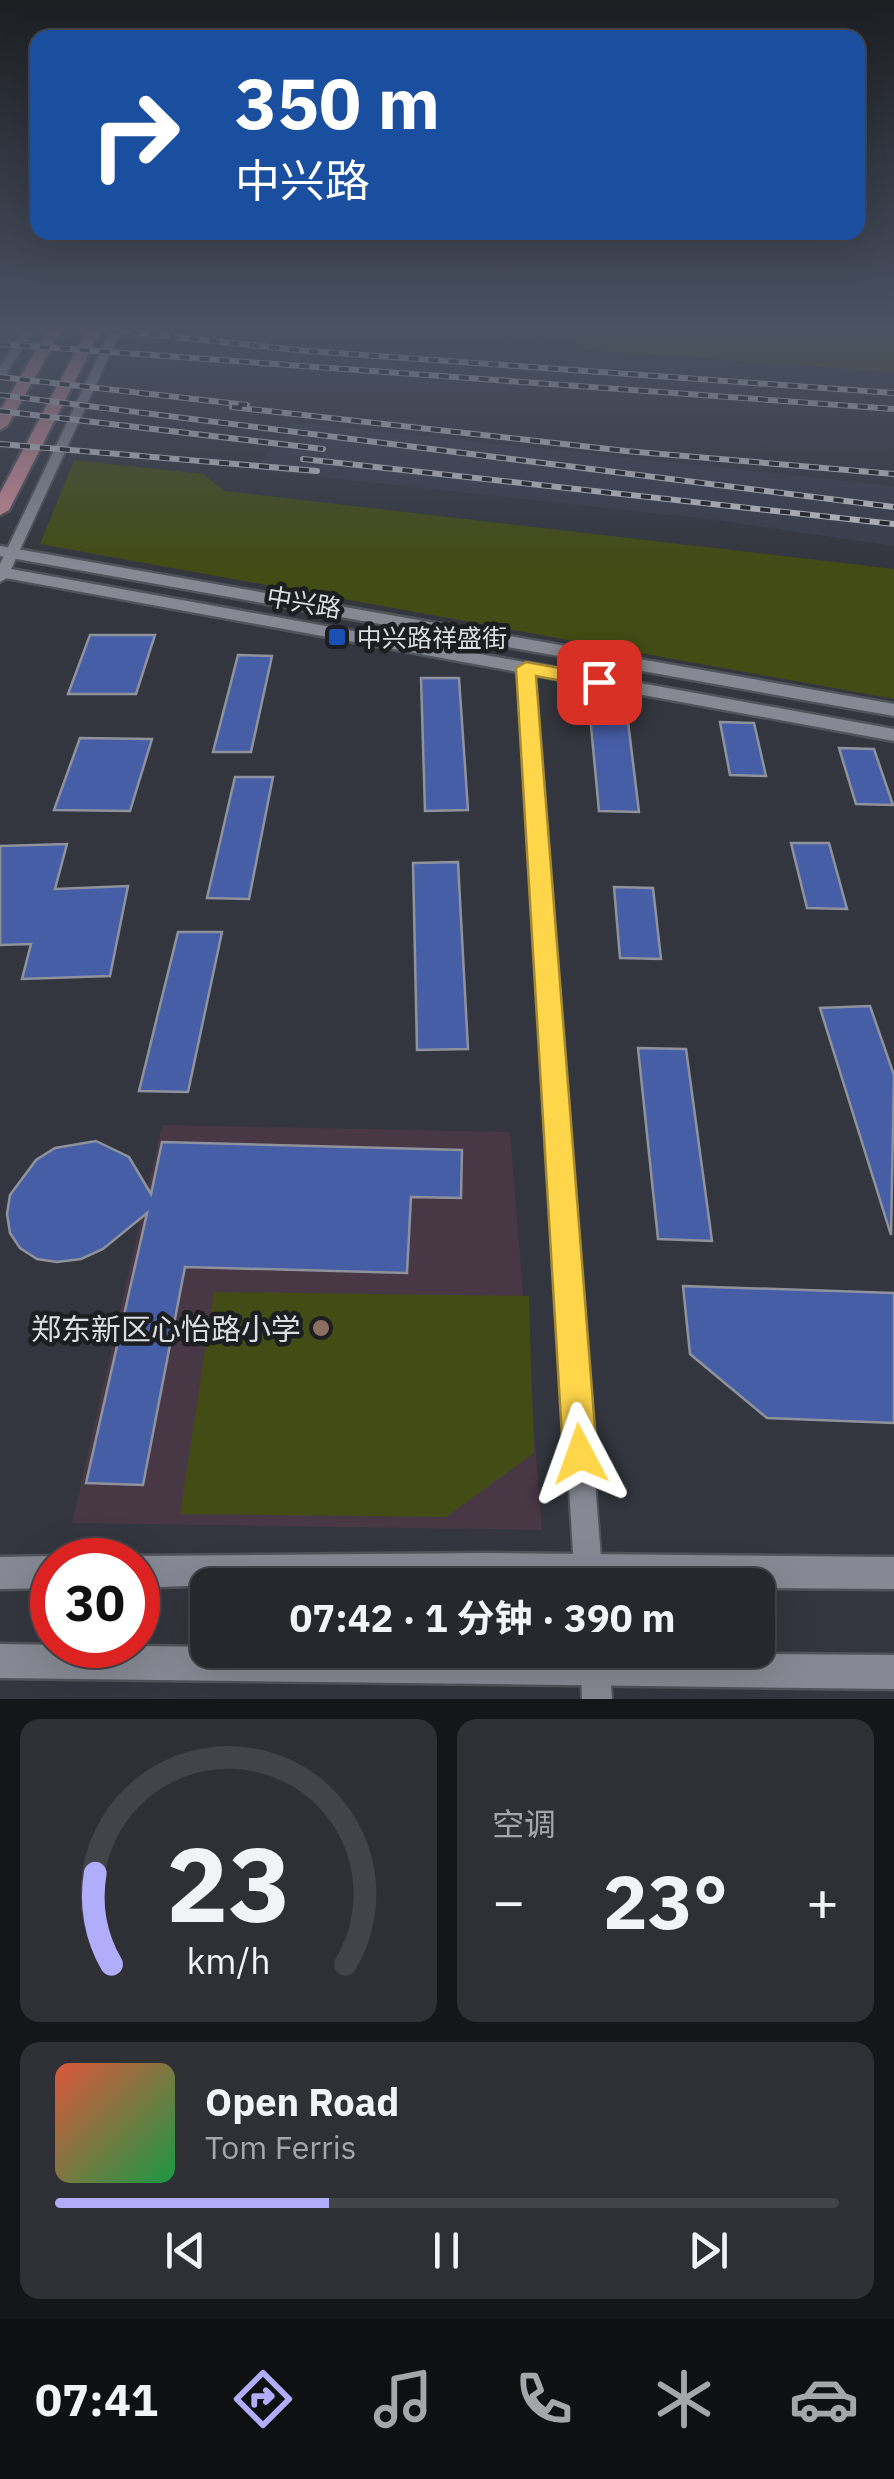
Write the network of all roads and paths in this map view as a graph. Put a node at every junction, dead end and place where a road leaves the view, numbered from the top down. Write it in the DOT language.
graph roads {
  1 [pos="53,409"];
  2 [pos="77,409"];
  3 [pos="0,510"];
  4 [pos="6,552"];
  5 [pos="1,574"];
  6 [pos="526,668"];
  7 [pos="894,710"];
  8 [pos="894,736"];
  9 [pos="588,1568"];
  10 [pos="30,1572"];
  11 [pos="160,1572"];
  12 [pos="0,1573"];
  13 [pos="190,1573"];
  14 [pos="894,1573"];
  15 [pos="775,1575"];
  16 [pos="0,1662"];
  17 [pos="595,1672"];
  18 [pos="894,1672"];
  1 -- 3 [label="main road"];
  2 -- 4 [label="street"];
  4 -- 5 [label="street"];
  4 -- 7 [label="street, 中兴路"];
  5 -- 6 [label="street, 中兴路"];
  6 -- 8 [label="street, 中兴路"];
  6 -- 9 [label="street"];
  10 -- 12 [label="street"];
  11 -- 13 [label="street"];
  14 -- 15 [label="street"];
  16 -- 17 [label="street"];
  17 -- 18 [label="street"];
}
